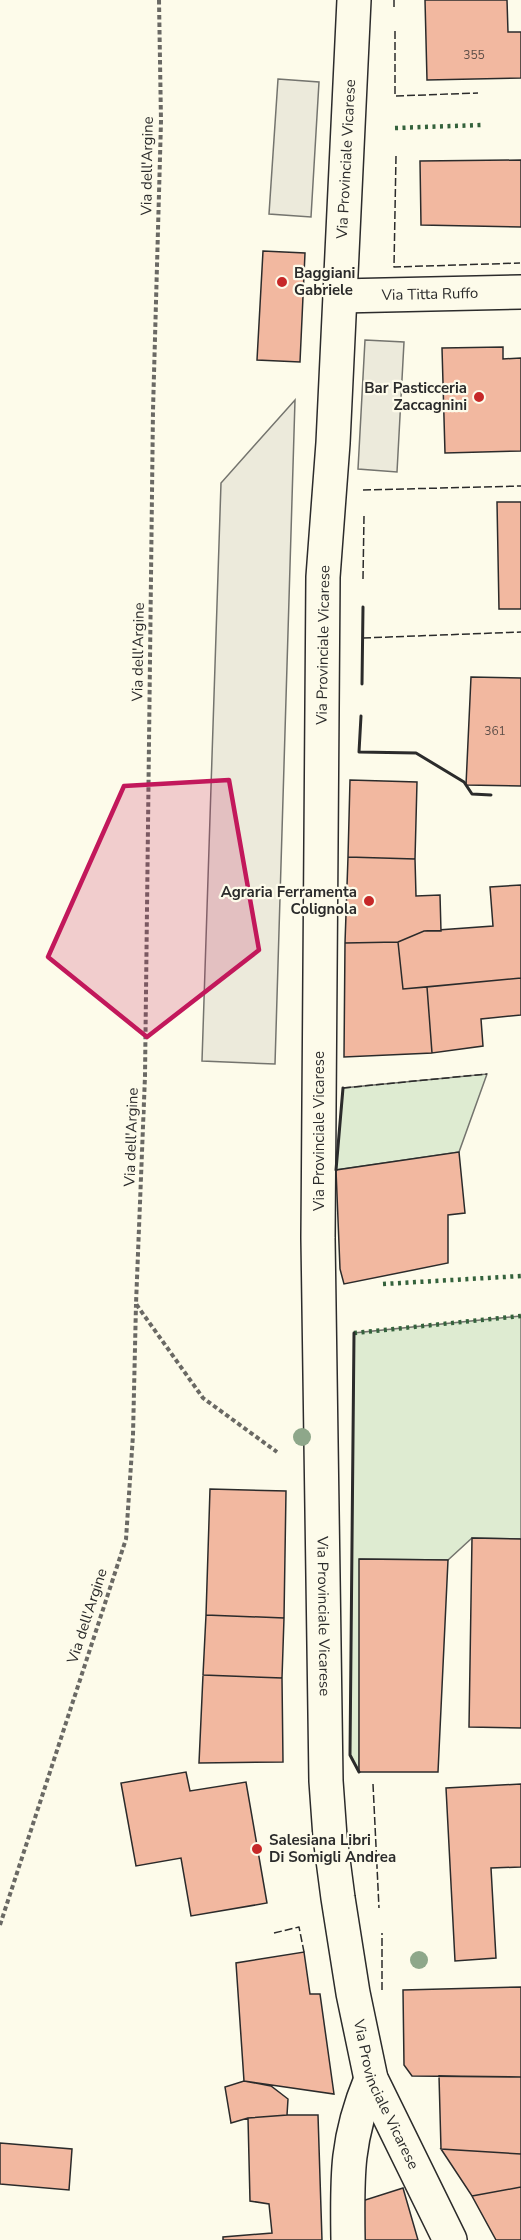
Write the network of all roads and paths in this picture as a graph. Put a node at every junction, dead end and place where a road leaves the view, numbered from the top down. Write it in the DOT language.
graph roads {
  1 [pos="159,0"];
  2 [pos="354,0"];
  3 [pos="521,292"];
  4 [pos="340,296"];
  5 [pos="136,1304"];
  6 [pos="320,1479"];
  7 [pos="0,1924"];
  8 [pos="371,2079"];
  9 [pos="348,2240"];
  10 [pos="450,2240"];
  1 -- 5 [label="path, Via dell'Argine"];
  2 -- 4 [label="main road, Via Provinciale Vicarese"];
  3 -- 4 [label="main road, Via Titta Ruffo"];
  4 -- 6 [label="main road, Via Provinciale Vicarese"];
  5 -- 6 [label="path"];
  5 -- 7 [label="path, Via dell'Argine"];
  6 -- 8 [label="main road, Via Provinciale Vicarese"];
  8 -- 9 [label="main road"];
  8 -- 10 [label="main road, Via Provinciale Vicarese"];
}
